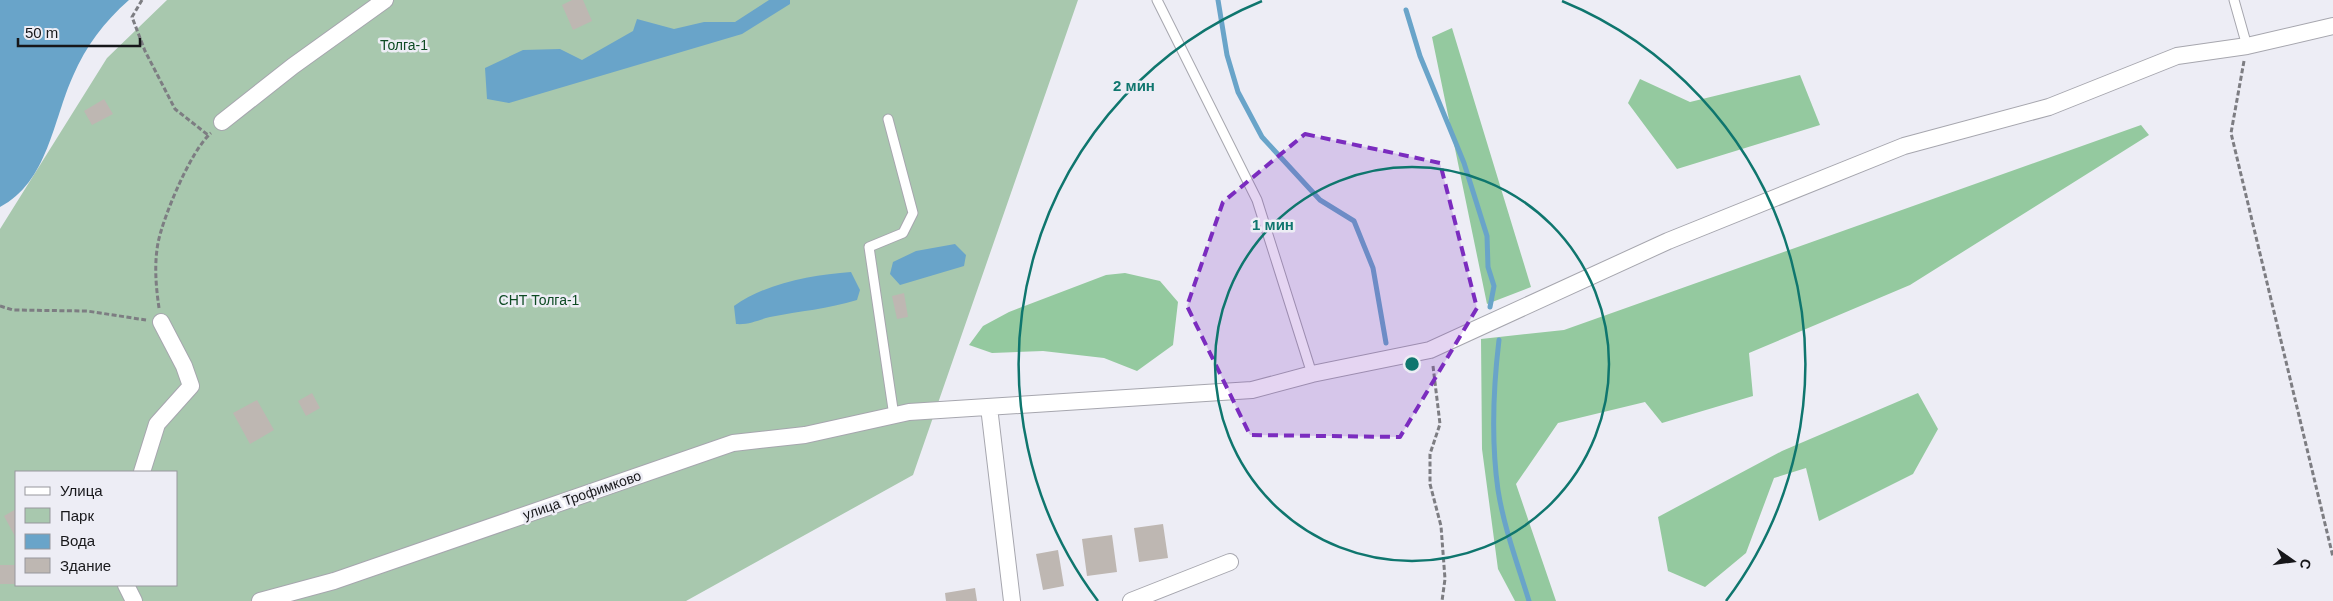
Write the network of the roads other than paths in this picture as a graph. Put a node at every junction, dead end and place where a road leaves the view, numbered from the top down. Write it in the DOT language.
graph roads {
  1 [pos="385,0"];
  2 [pos="1157,0"];
  3 [pos="2234,0"];
  4 [pos="2333,26"];
  5 [pos="2247,46"];
  6 [pos="888,119"];
  7 [pos="222,122"];
  8 [pos="161,322"];
  9 [pos="1312,374"];
  10 [pos="989,407"];
  11 [pos="902,414"];
  12 [pos="142,471"];
  13 [pos="1230,562"];
  14 [pos="126,586"];
  15 [pos="134,601"];
  16 [pos="260,601"];
  17 [pos="1012,601"];
  18 [pos="1131,601"];
  1 -- 7 [label="street"];
  2 -- 9 [label="lane"];
  3 -- 5 [label="lane"];
  4 -- 5 [label="street, улица Трофимково"];
  5 -- 9 [label="street, улица Трофимково"];
  6 -- 11 [label="lane"];
  8 -- 12 [label="street"];
  9 -- 10 [label="street, улица Трофимково"];
  10 -- 11 [label="street, улица Трофимково"];
  10 -- 17 [label="street"];
  11 -- 16 [label="street, улица Трофимково"];
  13 -- 18 [label="street"];
  14 -- 15 [label="street"];
}
